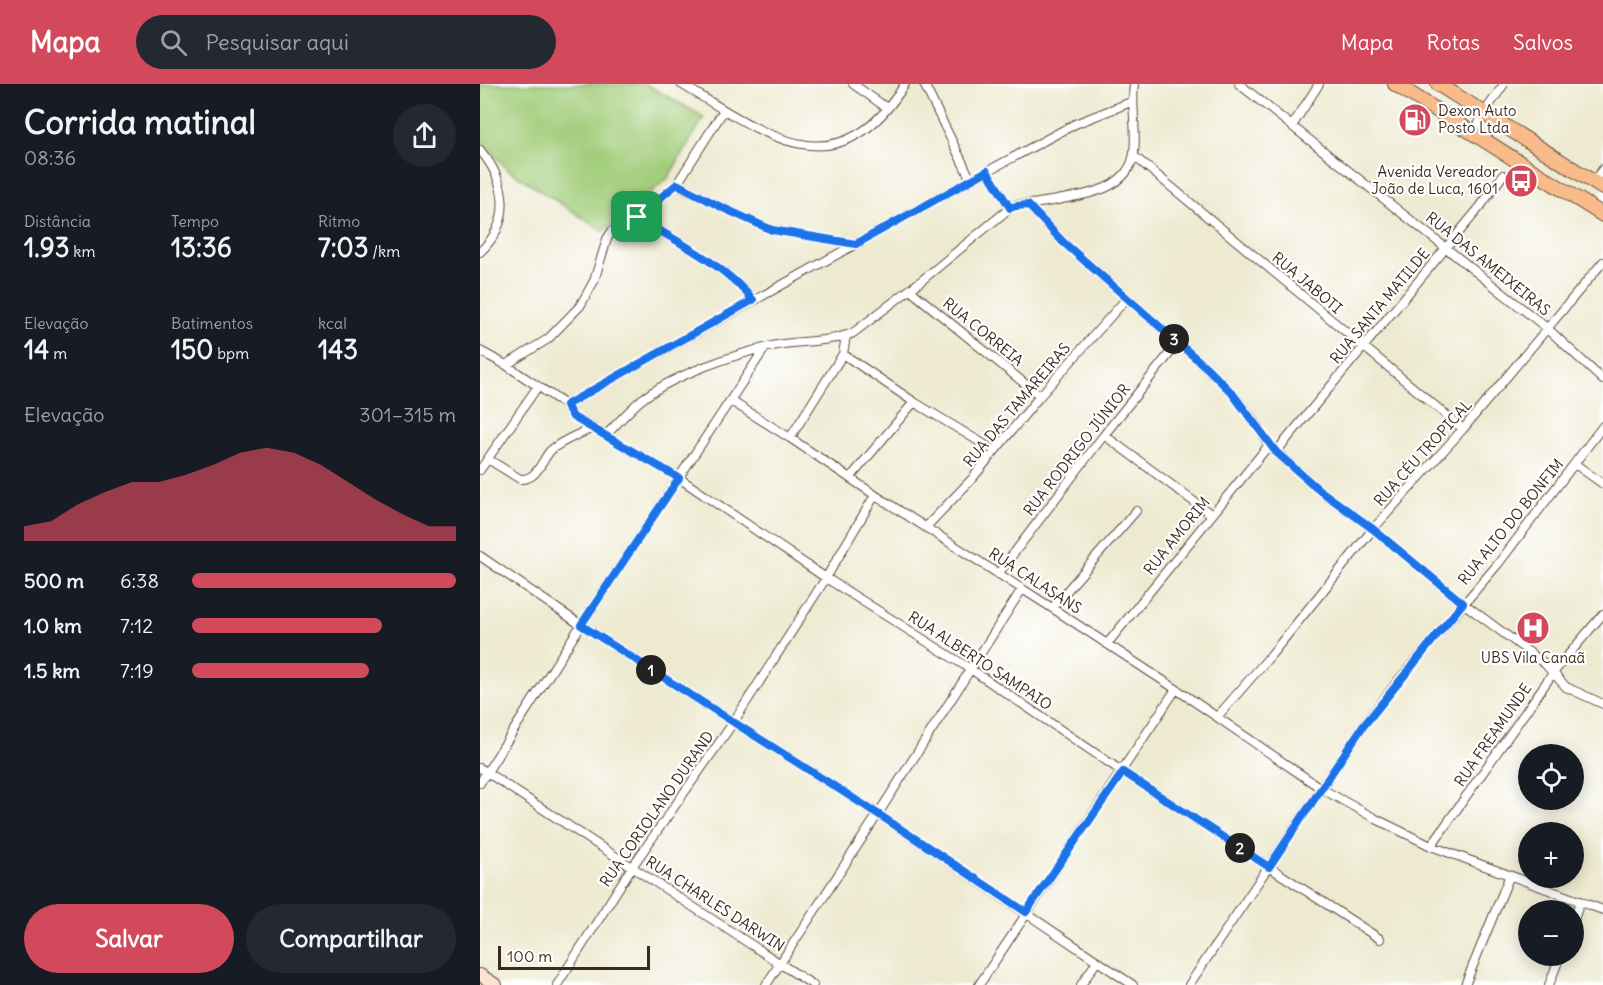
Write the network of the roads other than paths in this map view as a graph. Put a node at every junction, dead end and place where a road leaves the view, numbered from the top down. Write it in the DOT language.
graph roads {
  1 [pos="681,84"];
  2 [pos="853,84"];
  3 [pos="905,84"];
  4 [pos="924,84"];
  5 [pos="1134,84"];
  6 [pos="1239,84"];
  7 [pos="1319,84"];
  8 [pos="1395,84"];
  9 [pos="1438,84"];
  10 [pos="1504,84"];
  11 [pos="1131,102"];
  12 [pos="887,108"];
  13 [pos="724,110"];
  14 [pos="1484,113"];
  15 [pos="1292,126"];
  16 [pos="1474,133"];
  17 [pos="480,150"];
  18 [pos="1134,156"];
  19 [pos="1603,169"];
  20 [pos="987,171"];
  21 [pos="1503,176"];
  22 [pos="971,180"];
  23 [pos="677,184"];
  24 [pos="1598,185"];
  25 [pos="1028,205"];
  26 [pos="1010,208"];
  27 [pos="1603,214"];
  28 [pos="637,217"];
  29 [pos="480,237"];
  30 [pos="489,244"];
  31 [pos="856,244"];
  32 [pos="1446,248"];
  33 [pos="480,252"];
  34 [pos="1603,262"];
  35 [pos="910,290"];
  36 [pos="1127,298"];
  37 [pos="753,300"];
  38 [pos="1548,329"];
  39 [pos="846,336"];
  40 [pos="1178,343"];
  41 [pos="765,348"];
  42 [pos="1364,348"];
  43 [pos="480,351"];
  44 [pos="843,354"];
  45 [pos="506,365"];
  46 [pos="1603,380"];
  47 [pos="538,386"];
  48 [pos="1040,396"];
  49 [pos="731,401"];
  50 [pos="914,402"];
  51 [pos="566,405"];
  52 [pos="1603,426"];
  53 [pos="593,428"];
  54 [pos="1464,429"];
  55 [pos="606,435"];
  56 [pos="1104,435"];
  57 [pos="790,438"];
  58 [pos="1269,445"];
  59 [pos="995,451"];
  60 [pos="1276,452"];
  61 [pos="488,459"];
  62 [pos="1575,464"];
  63 [pos="480,470"];
  64 [pos="850,477"];
  65 [pos="679,478"];
  66 [pos="1603,484"];
  67 [pos="875,495"];
  68 [pos="1136,511"];
  69 [pos="1212,515"];
  70 [pos="926,527"];
  71 [pos="1373,529"];
  72 [pos="480,556"];
  73 [pos="998,574"];
  74 [pos="826,578"];
  75 [pos="1022,589"];
  76 [pos="1463,603"];
  77 [pos="1052,608"];
  78 [pos="1603,614"];
  79 [pos="581,625"];
  80 [pos="1107,644"];
  81 [pos="972,670"];
  82 [pos="1553,673"];
  83 [pos="1176,689"];
  84 [pos="1603,704"];
  85 [pos="1217,717"];
  86 [pos="733,723"];
  87 [pos="483,771"];
  88 [pos="1123,772"];
  89 [pos="480,783"];
  90 [pos="1322,789"];
  91 [pos="878,814"];
  92 [pos="1431,846"];
  93 [pos="632,867"];
  94 [pos="1269,867"];
  95 [pos="1510,875"];
  96 [pos="1577,900"];
  97 [pos="1584,902"];
  98 [pos="1603,909"];
  99 [pos="1026,912"];
  100 [pos="1380,939"];
  101 [pos="1097,961"];
  102 [pos="780,963"];
  103 [pos="1556,966"];
  104 [pos="480,975"];
  105 [pos="495,985"];
  106 [pos="556,985"];
  107 [pos="765,985"];
  108 [pos="813,985"];
  109 [pos="979,985"];
  110 [pos="1081,985"];
  111 [pos="1133,985"];
  112 [pos="1189,985"];
  113 [pos="1465,985"];
  114 [pos="1549,985"];
  1 -- 13 [label="street"];
  2 -- 12 [label="street"];
  3 -- 12 [label="street"];
  4 -- 22 [label="street"];
  5 -- 11 [label="street"];
  6 -- 15 [label="street, RUA DAS AMEIXEIRAS"];
  7 -- 15 [label="street"];
  8 -- 16 [label="main road"];
  9 -- 14 [label="main road"];
  10 -- 14 [label="street"];
  11 -- 18 [label="street"];
  11 -- 20 [label="street"];
  12 -- 13 [label="street"];
  13 -- 23 [label="street"];
  14 -- 16 [label="street"];
  14 -- 24 [label="main road"];
  15 -- 32 [label="street, RUA DAS AMEIXEIRAS"];
  16 -- 27 [label="main road"];
  17 -- 30 [label="street"];
  18 -- 25 [label="street"];
  18 -- 42 [label="street, RUA JABOTI"];
  19 -- 24 [label="street"];
  20 -- 22 [label="street"];
  20 -- 26 [label="street"];
  21 -- 32 [label="street, RUA SANTA MATILDE"];
  22 -- 31 [label="street"];
  23 -- 28 [label="street"];
  23 -- 31 [label="street"];
  25 -- 26 [label="street"];
  25 -- 36 [label="street"];
  26 -- 35 [label="street"];
  28 -- 37 [label="street"];
  28 -- 45 [label="street"];
  29 -- 30 [label="street"];
  30 -- 33 [label="street"];
  31 -- 37 [label="street"];
  32 -- 38 [label="street, RUA DAS AMEIXEIRAS"];
  32 -- 42 [label="street, RUA SANTA MATILDE"];
  34 -- 38 [label="street, RUA CÉU TROPICAL"];
  35 -- 39 [label="street"];
  35 -- 48 [label="street, RUA CORREIA"];
  36 -- 40 [label="street"];
  36 -- 48 [label="street, RUA DAS TAMAREIRAS"];
  37 -- 51 [label="street"];
  38 -- 46 [label="street, RUA DAS AMEIXEIRAS"];
  38 -- 54 [label="street, RUA CÉU TROPICAL"];
  39 -- 41 [label="street"];
  39 -- 44 [label="street"];
  40 -- 56 [label="street, RUA RODRIGO JÚNIOR"];
  40 -- 58 [label="street"];
  41 -- 49 [label="street"];
  41 -- 55 [label="street"];
  42 -- 54 [label="street, RUA JABOTI"];
  42 -- 60 [label="street, RUA SANTA MATILDE"];
  43 -- 45 [label="street, RUA ALBERTO SAMPAIO"];
  44 -- 50 [label="street"];
  44 -- 57 [label="street"];
  45 -- 47 [label="street, RUA ALBERTO SAMPAIO"];
  47 -- 51 [label="street, RUA ALBERTO SAMPAIO"];
  47 -- 61 [label="street"];
  48 -- 59 [label="street, RUA DAS TAMAREIRAS"];
  49 -- 57 [label="street, RUA CALASANS"];
  49 -- 65 [label="street"];
  50 -- 59 [label="street"];
  50 -- 64 [label="street"];
  51 -- 53 [label="street, RUA ALBERTO SAMPAIO"];
  52 -- 62 [label="street, RUA ALTO DO BONFIM"];
  53 -- 55 [label="street, RUA ALBERTO SAMPAIO"];
  53 -- 61 [label="street"];
  54 -- 71 [label="street, RUA CÉU TROPICAL"];
  55 -- 65 [label="street, RUA ALBERTO SAMPAIO"];
  56 -- 69 [label="street"];
  56 -- 73 [label="street, RUA RODRIGO JÚNIOR"];
  57 -- 64 [label="street, RUA CALASANS"];
  58 -- 60 [label="street"];
  58 -- 69 [label="street, RUA AMORIM"];
  59 -- 70 [label="street, RUA DAS TAMAREIRAS"];
  60 -- 71 [label="street"];
  61 -- 63 [label="street"];
  62 -- 66 [label="street"];
  62 -- 76 [label="street, RUA ALTO DO BONFIM"];
  64 -- 67 [label="street, RUA CALASANS"];
  65 -- 74 [label="street, RUA ALBERTO SAMPAIO"];
  65 -- 79 [label="street"];
  67 -- 70 [label="street, RUA CALASANS"];
  67 -- 74 [label="street, RUA CORIOLANO DURAND"];
  68 -- 77 [label="street"];
  69 -- 80 [label="street, RUA AMORIM"];
  70 -- 73 [label="street, RUA CALASANS"];
  71 -- 76 [label="street"];
  71 -- 85 [label="street, RUA CÉU TROPICAL"];
  72 -- 79 [label="street"];
  73 -- 75 [label="street, RUA CALASANS"];
  74 -- 81 [label="street, RUA ALBERTO SAMPAIO"];
  74 -- 86 [label="street, RUA CORIOLANO DURAND"];
  75 -- 77 [label="street, RUA CALASANS"];
  75 -- 81 [label="street"];
  76 -- 82 [label="street"];
  76 -- 90 [label="street, RUA ALTO DO BONFIM"];
  77 -- 80 [label="street, RUA CALASANS"];
  78 -- 82 [label="street, RUA FREAMUNDE"];
  79 -- 86 [label="street"];
  79 -- 87 [label="street"];
  80 -- 83 [label="street, RUA CALASANS"];
  81 -- 88 [label="street, RUA ALBERTO SAMPAIO"];
  81 -- 91 [label="street"];
  82 -- 84 [label="street"];
  82 -- 92 [label="street, RUA FREAMUNDE"];
  83 -- 85 [label="street, RUA CALASANS"];
  83 -- 88 [label="street"];
  85 -- 90 [label="street, RUA CALASANS"];
  86 -- 91 [label="street"];
  86 -- 93 [label="street, RUA CORIOLANO DURAND"];
  87 -- 89 [label="street"];
  87 -- 93 [label="street, RUA CHARLES DARWIN"];
  88 -- 94 [label="street, RUA ALBERTO SAMPAIO"];
  88 -- 99 [label="street"];
  90 -- 92 [label="street, RUA CALASANS"];
  90 -- 94 [label="street, RUA ALTO DO BONFIM"];
  91 -- 99 [label="street"];
  91 -- 102 [label="street"];
  92 -- 95 [label="street, RUA CALASANS"];
  93 -- 102 [label="street, RUA CHARLES DARWIN"];
  93 -- 106 [label="street, RUA CORIOLANO DURAND"];
  94 -- 100 [label="street, RUA ALBERTO SAMPAIO"];
  94 -- 112 [label="street, RUA ALTO DO BONFIM"];
  95 -- 96 [label="street, RUA CALASANS"];
  95 -- 113 [label="street"];
  97 -- 98 [label="street, RUA CALASANS"];
  99 -- 101 [label="street"];
  99 -- 109 [label="street"];
  101 -- 110 [label="street"];
  101 -- 111 [label="street"];
  102 -- 107 [label="street"];
  102 -- 108 [label="street, RUA CHARLES DARWIN"];
  103 -- 114 [label="street"];
  104 -- 105 [label="street"];
}
